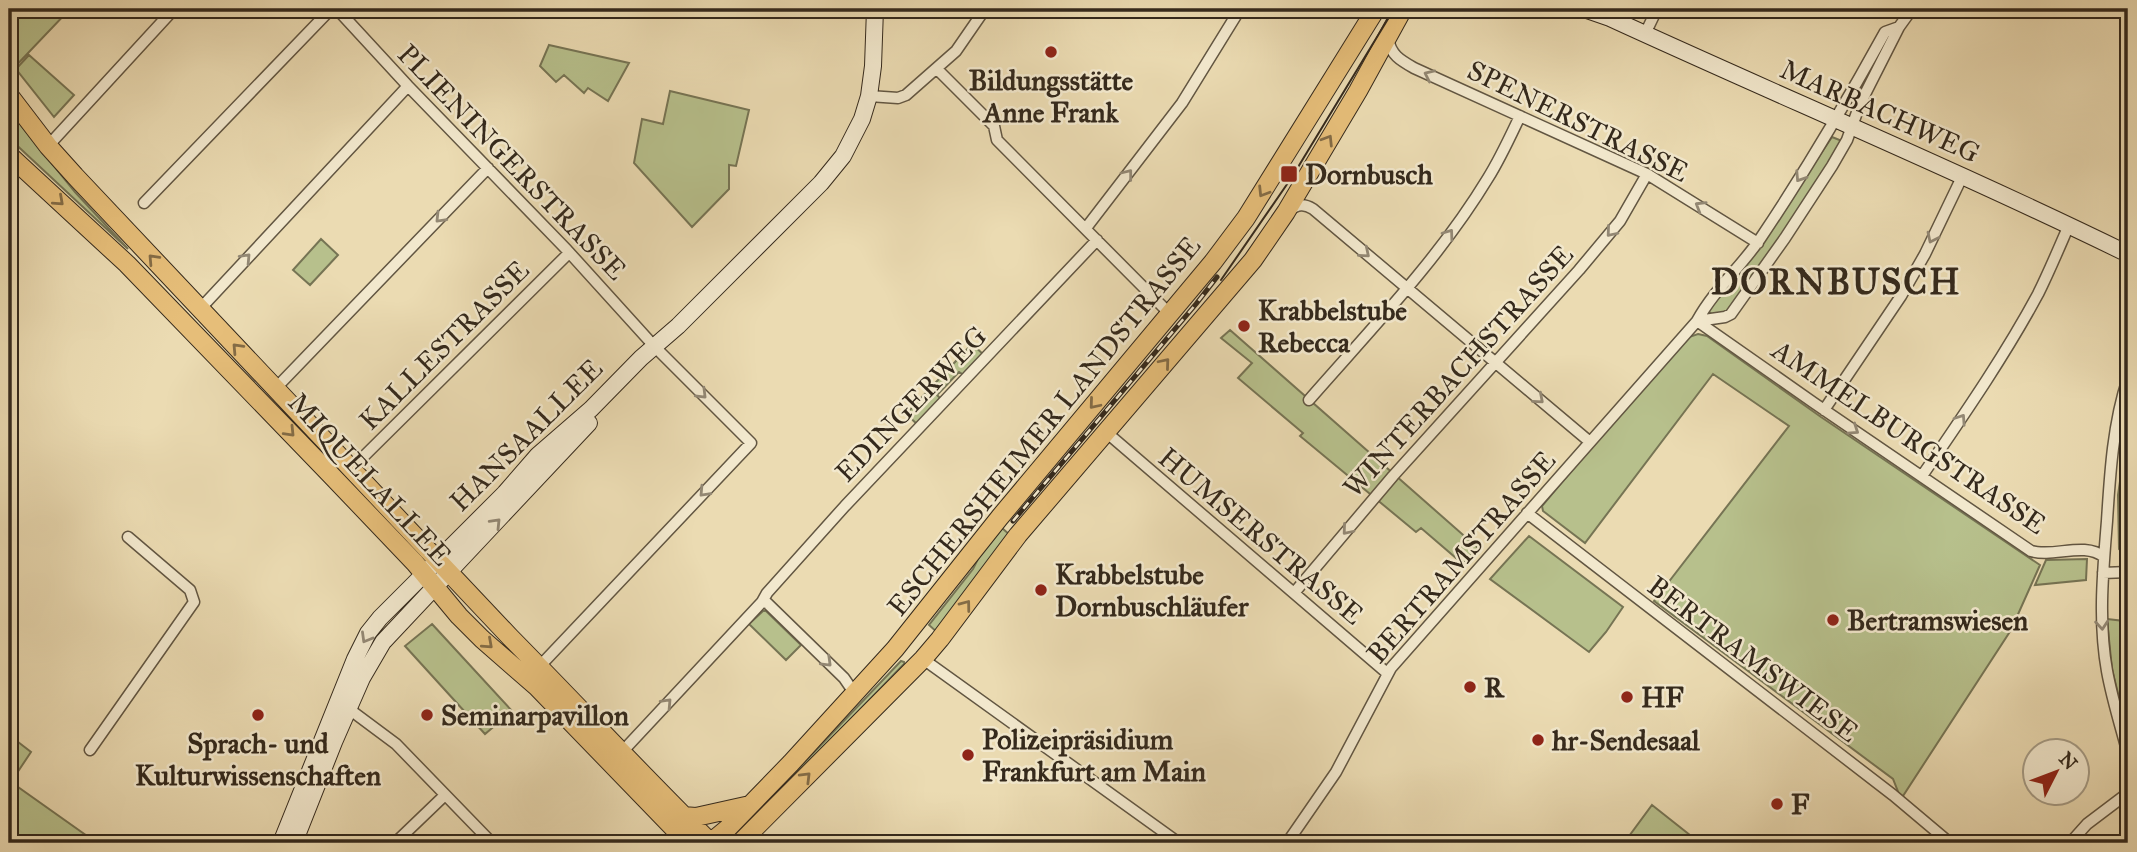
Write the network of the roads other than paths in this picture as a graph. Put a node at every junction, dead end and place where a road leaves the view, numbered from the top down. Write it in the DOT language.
graph roads {
  1 [pos="174,9"];
  2 [pos="331,9"];
  3 [pos="337,9"];
  4 [pos="875,9"];
  5 [pos="985,9"];
  6 [pos="1240,9"];
  7 [pos="1376,9"];
  8 [pos="1403,9"];
  9 [pos="1584,9"];
  10 [pos="1594,9"];
  11 [pos="1657,9"];
  12 [pos="1912,9"];
  13 [pos="1610,18"];
  14 [pos="1899,27"];
  15 [pos="1645,34"];
  16 [pos="1387,36"];
  17 [pos="937,69"];
  18 [pos="408,86"];
  19 [pos="9,95"];
  20 [pos="869,96"];
  21 [pos="1520,116"];
  22 [pos="1844,123"];
  23 [pos="48,146"];
  24 [pos="9,155"];
  25 [pos="488,169"];
  26 [pos="1647,174"];
  27 [pos="1962,177"];
  28 [pos="144,203"];
  29 [pos="1286,212"];
  30 [pos="2069,225"];
  31 [pos="1086,228"];
  32 [pos="1097,240"];
  33 [pos="1758,243"];
  34 [pos="569,253"];
  35 [pos="2128,254"];
  36 [pos="1406,288"];
  37 [pos="200,309"];
  38 [pos="1170,314"];
  39 [pos="1697,321"];
  40 [pos="657,348"];
  41 [pos="1496,362"];
  42 [pos="2128,378"];
  43 [pos="275,389"];
  44 [pos="1309,400"];
  45 [pos="1824,410"];
  46 [pos="1106,432"];
  47 [pos="1590,442"];
  48 [pos="351,469"];
  49 [pos="1922,476"];
  50 [pos="1527,513"];
  51 [pos="128,537"];
  52 [pos="2104,557"];
  53 [pos="443,566"];
  54 [pos="2128,572"];
  55 [pos="2103,573"];
  56 [pos="429,580"];
  57 [pos="1294,593"];
  58 [pos="762,603"];
  59 [pos="910,649"];
  60 [pos="539,667"];
  61 [pos="1387,673"];
  62 [pos="850,687"];
  63 [pos="349,709"];
  64 [pos="90,750"];
  65 [pos="621,753"];
  66 [pos="2128,754"];
  67 [pos="2128,793"];
  68 [pos="445,795"];
  69 [pos="750,805"];
  70 [pos="683,816"];
  71 [pos="760,823"];
  72 [pos="281,843"];
  73 [pos="294,843"];
  74 [pos="395,843"];
  75 [pos="492,843"];
  76 [pos="688,843"];
  77 [pos="711,843"];
  78 [pos="740,843"];
  79 [pos="757,843"];
  80 [pos="1179,843"];
  81 [pos="1287,843"];
  82 [pos="1950,843"];
  83 [pos="2070,843"];
  1 -- 23 [label="street"];
  2 -- 28 [label="street"];
  3 -- 18 [label="street, PLIENINGERSTRASSE"];
  4 -- 20 [label="main road, HANSAALLEE"];
  5 -- 17 [label="street"];
  31 -- 6 [label="street, one-way"];
  7 -- 38 [label="main road, ESCHERSHEIMER LANDSTRASSE, one-way"];
  8 -- 16 [label="main road, ESCHERSHEIMER LANDSTRASSE"];
  9 -- 13 [label="main road, MARBACHWEG"];
  10 -- 13 [label="main road, MARBACHWEG"];
  11 -- 15 [label="street"];
  12 -- 14 [label="street"];
  13 -- 15 [label="main road, MARBACHWEG"];
  14 -- 22 [label="street"];
  14 -- 22 [label="street"];
  15 -- 22 [label="main road, MARBACHWEG"];
  21 -- 16 [label="street, SPENERSTRASSE, one-way"];
  29 -- 16 [label="main road, ESCHERSHEIMER LANDSTRASSE, one-way"];
  17 -- 20 [label="street"];
  17 -- 31 [label="street"];
  18 -- 25 [label="street, PLIENINGERSTRASSE"];
  37 -- 18 [label="street, one-way"];
  19 -- 23 [label="main road, MIQUELALLEE"];
  20 -- 40 [label="main road, HANSAALLEE"];
  21 -- 26 [label="street, SPENERSTRASSE"];
  36 -- 21 [label="street, one-way"];
  22 -- 27 [label="main road, MARBACHWEG"];
  22 -- 33 [label="street, BERTRAMSTRASSE, one-way"];
  22 -- 39 [label="street"];
  37 -- 23 [label="main road, MIQUELALLEE, one-way"];
  24 -- 56 [label="main road, MIQUELALLEE, one-way"];
  25 -- 34 [label="street, PLIENINGERSTRASSE"];
  25 -- 43 [label="street, one-way"];
  33 -- 26 [label="street, SPENERSTRASSE, one-way"];
  26 -- 41 [label="street, WINTERBACHSTRASSE, one-way"];
  27 -- 30 [label="main road, MARBACHWEG"];
  27 -- 45 [label="street, one-way"];
  29 -- 36 [label="street, one-way"];
  46 -- 29 [label="main road, ESCHERSHEIMER LANDSTRASSE, one-way"];
  30 -- 35 [label="main road, MARBACHWEG"];
  49 -- 30 [label="street, one-way"];
  31 -- 32 [label="street"];
  32 -- 38 [label="street"];
  32 -- 58 [label="street, EDINGERWEG"];
  33 -- 39 [label="street, BERTRAMSTRASSE"];
  34 -- 40 [label="street, PLIENINGERSTRASSE"];
  34 -- 48 [label="street, KALLESTRASSE"];
  36 -- 41 [label="street"];
  36 -- 44 [label="street"];
  43 -- 37 [label="main road, MIQUELALLEE, one-way"];
  38 -- 59 [label="main road, ESCHERSHEIMER LANDSTRASSE, one-way"];
  39 -- 45 [label="street, AMMELBURGSTRASSE"];
  39 -- 47 [label="street, BERTRAMSTRASSE"];
  40 -- 53 [label="main road, HANSAALLEE"];
  40 -- 60 [label="street, PLIENINGERSTRASSE, one-way"];
  41 -- 47 [label="street, one-way"];
  41 -- 57 [label="street, WINTERBACHSTRASSE, one-way"];
  42 -- 52 [label="street"];
  43 -- 48 [label="main road, MIQUELALLEE"];
  45 -- 49 [label="street, AMMELBURGSTRASSE, one-way"];
  46 -- 57 [label="street, HUMSERSTRASSE"];
  59 -- 46 [label="main road, ESCHERSHEIMER LANDSTRASSE, one-way"];
  47 -- 50 [label="street, BERTRAMSTRASSE"];
  48 -- 53 [label="main road, MIQUELALLEE"];
  49 -- 52 [label="street, AMMELBURGSTRASSE"];
  50 -- 61 [label="street, BERTRAMSTRASSE"];
  50 -- 82 [label="street, BERTRAMSWIESE"];
  51 -- 64 [label="street"];
  52 -- 55 [label="street"];
  53 -- 56 [label="main road, HANSAALLEE"];
  53 -- 60 [label="main road, MIQUELALLEE"];
  54 -- 55 [label="street"];
  55 -- 66 [label="street, one-way"];
  56 -- 63 [label="main road, HANSAALLEE"];
  56 -- 72 [label="main road, HANSAALLEE, one-way"];
  56 -- 76 [label="main road, MIQUELALLEE, one-way"];
  57 -- 61 [label="street, HUMSERSTRASSE"];
  58 -- 62 [label="street, one-way"];
  65 -- 58 [label="street, EDINGERWEG, one-way"];
  59 -- 62 [label="main road, ESCHERSHEIMER LANDSTRASSE"];
  71 -- 59 [label="main road, ESCHERSHEIMER LANDSTRASSE, one-way"];
  59 -- 80 [label="street"];
  60 -- 65 [label="main road, MIQUELALLEE"];
  61 -- 81 [label="street, BERTRAMSTRASSE"];
  62 -- 69 [label="main road, ESCHERSHEIMER LANDSTRASSE"];
  63 -- 68 [label="street"];
  63 -- 73 [label="main road, HANSAALLEE"];
  65 -- 70 [label="main road, MIQUELALLEE"];
  67 -- 83 [label="street"];
  68 -- 74 [label="street"];
  68 -- 75 [label="street"];
  69 -- 70 [label="main road"];
  69 -- 77 [label="main road, ESCHERSHEIMER LANDSTRASSE"];
  70 -- 77 [label="main road, MIQUELALLEE"];
  71 -- 78 [label="main road, ESCHERSHEIMER LANDSTRASSE"];
  71 -- 79 [label="main road"];
}
